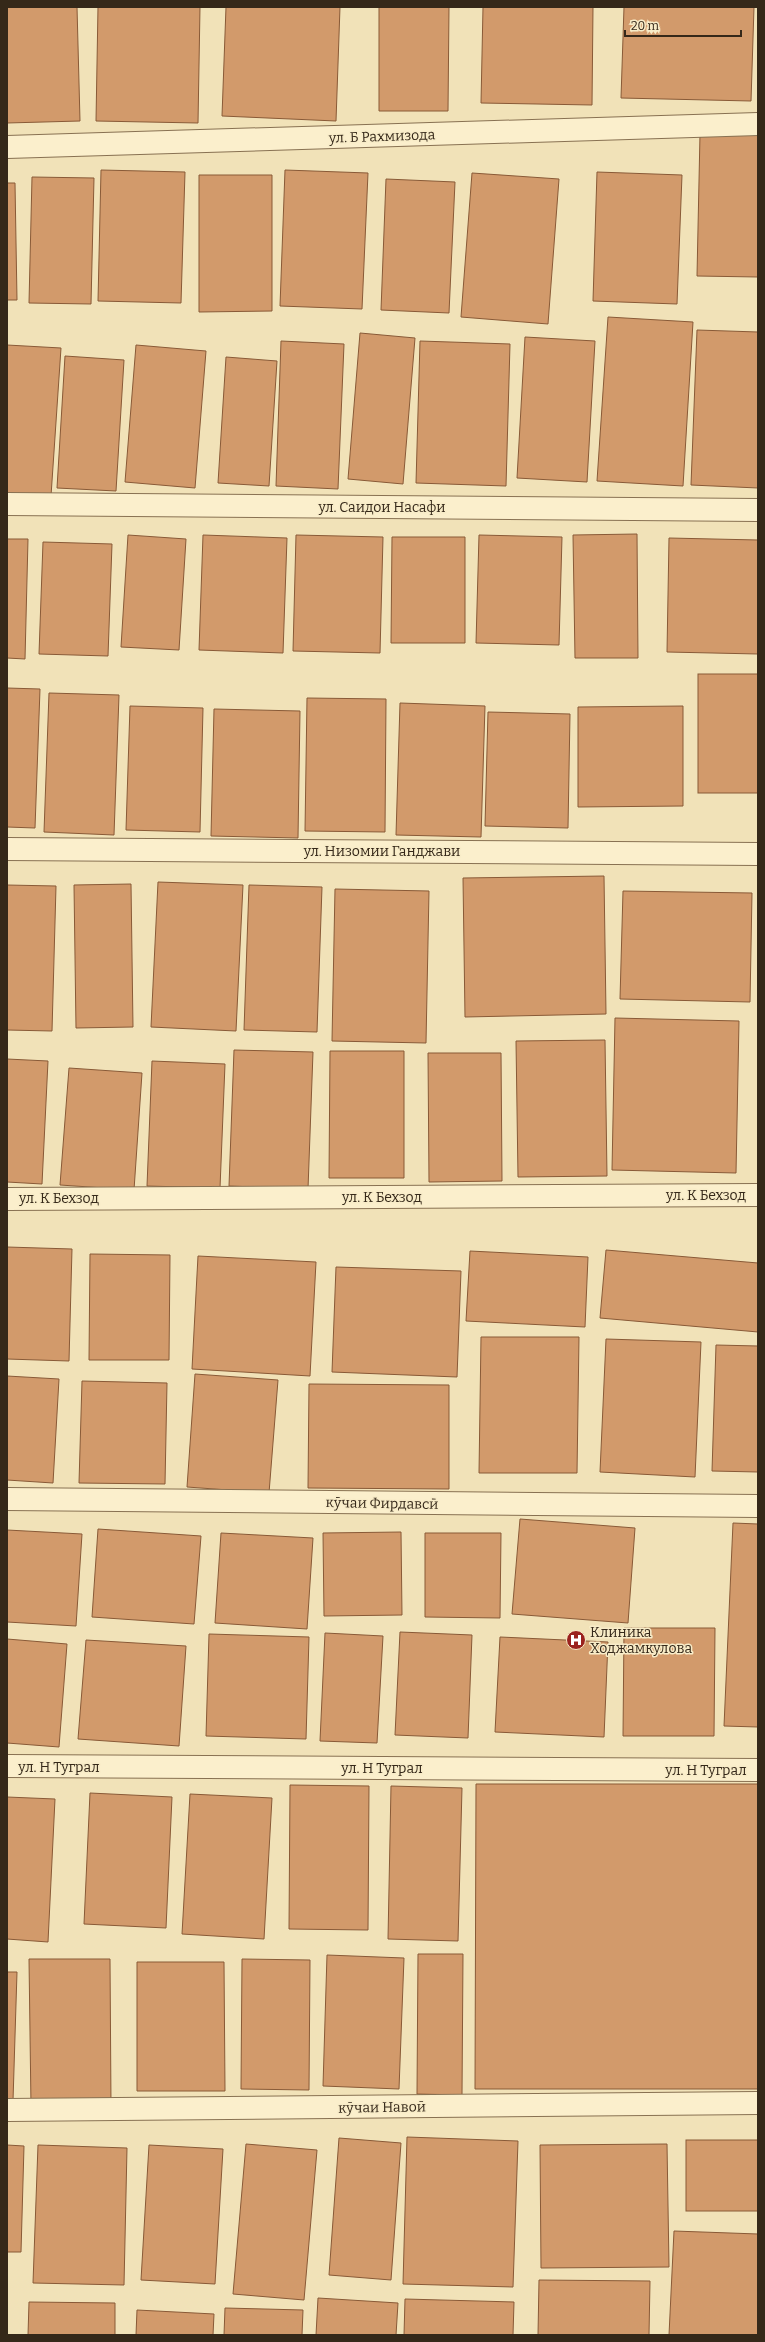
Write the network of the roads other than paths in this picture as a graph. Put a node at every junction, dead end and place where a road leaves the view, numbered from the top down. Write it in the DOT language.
graph roads {
  1 [pos="758,124"];
  2 [pos="7,147"];
  3 [pos="7,504"];
  4 [pos="758,510"];
  5 [pos="7,849"];
  6 [pos="758,854"];
  7 [pos="758,1195"];
  8 [pos="7,1199"];
  9 [pos="7,1499"];
  10 [pos="758,1506"];
  11 [pos="7,1766"];
  12 [pos="758,1770"];
  13 [pos="758,2103"];
  14 [pos="7,2110"];
  1 -- 2 [label="street, ул. Б Рахмизода"];
  3 -- 4 [label="street, ул. Саидои Насафи"];
  5 -- 6 [label="street, ул. Низомии Ганджави"];
  7 -- 8 [label="street, ул. К Бехзод"];
  9 -- 10 [label="street, кӯчаи Фирдавсӣ"];
  11 -- 12 [label="street, ул. Н Туграл"];
  13 -- 14 [label="street, кӯчаи Навоӣ"];
}
